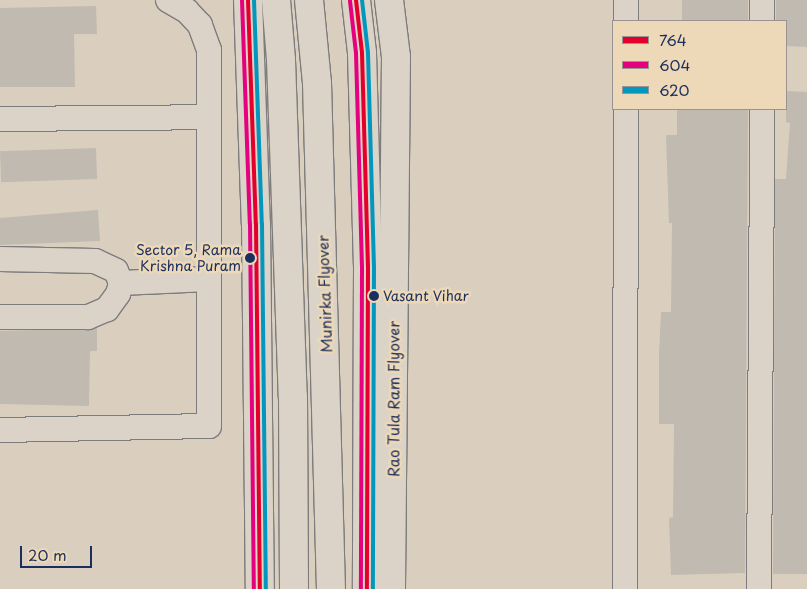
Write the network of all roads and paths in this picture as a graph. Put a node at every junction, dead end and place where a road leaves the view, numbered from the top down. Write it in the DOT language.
graph roads {
  1 [pos="168,0"];
  2 [pos="248,0"];
  3 [pos="276,0"];
  4 [pos="309,0"];
  5 [pos="356,0"];
  6 [pos="389,0"];
  7 [pos="626,0"];
  8 [pos="762,0"];
  9 [pos="626,20"];
  10 [pos="762,20"];
  11 [pos="626,110"];
  12 [pos="762,110"];
  13 [pos="209,117"];
  14 [pos="0,119"];
  15 [pos="0,259"];
  16 [pos="209,279"];
  17 [pos="121,283"];
  18 [pos="0,317"];
  19 [pos="0,430"];
  20 [pos="260,589"];
  21 [pos="294,589"];
  22 [pos="331,589"];
  23 [pos="367,589"];
  24 [pos="391,589"];
  25 [pos="625,589"];
  26 [pos="758,589"];
  1 -- 13 [label="street"];
  2 -- 20 [label="main road"];
  3 -- 21 [label="main road"];
  4 -- 22 [label="main road, Munirka Flyover"];
  5 -- 23 [label="main road"];
  6 -- 24 [label="main road, Rao Tula Ram Flyover"];
  7 -- 9 [label="street"];
  8 -- 10 [label="street"];
  11 -- 25 [label="street"];
  12 -- 26 [label="street"];
  13 -- 14 [label="street"];
  13 -- 16 [label="street"];
  15 -- 17 [label="street"];
  16 -- 17 [label="street"];
  16 -- 19 [label="street"];
  17 -- 18 [label="street"];
}
